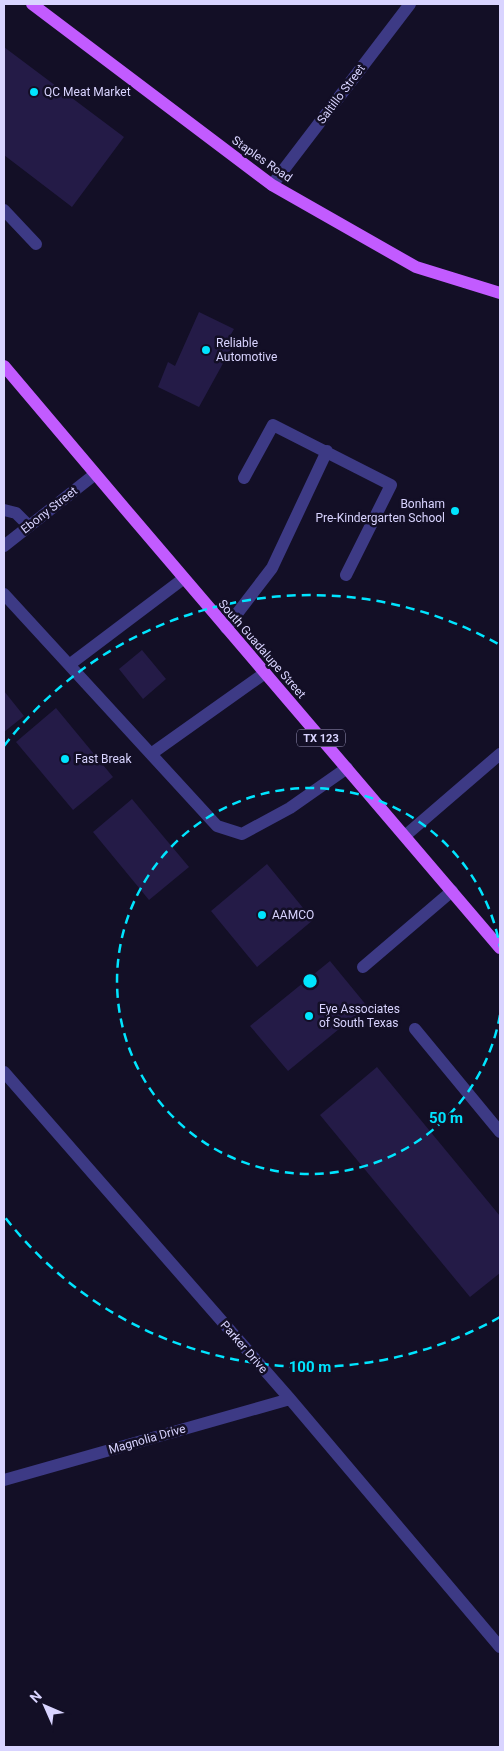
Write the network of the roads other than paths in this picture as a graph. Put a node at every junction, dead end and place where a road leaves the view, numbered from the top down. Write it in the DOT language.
graph roads {
  1 [pos="32,4"];
  2 [pos="410,4"];
  3 [pos="272,185"];
  4 [pos="4,210"];
  5 [pos="36,244"];
  6 [pos="500,293"];
  7 [pos="4,366"];
  8 [pos="327,452"];
  9 [pos="94,475"];
  10 [pos="244,478"];
  11 [pos="4,510"];
  12 [pos="29,526"];
  13 [pos="4,546"];
  14 [pos="346,575"];
  15 [pos="183,578"];
  16 [pos="4,594"];
  17 [pos="226,628"];
  18 [pos="69,665"];
  19 [pos="264,673"];
  20 [pos="152,754"];
  21 [pos="500,754"];
  22 [pos="347,768"];
  23 [pos="406,835"];
  24 [pos="452,892"];
  25 [pos="500,948"];
  26 [pos="363,967"];
  27 [pos="415,1029"];
  28 [pos="4,1072"];
  29 [pos="10,1087"];
  30 [pos="500,1132"];
  31 [pos="290,1399"];
  32 [pos="4,1480"];
  33 [pos="500,1647"];
  1 -- 3 [label="main road, Staples Road"];
  2 -- 3 [label="street, Saltillo Street"];
  3 -- 6 [label="main road, Staples Road"];
  4 -- 5 [label="street"];
  7 -- 9 [label="main road, South Guadalupe Street / TX 123"];
  8 -- 10 [label="street"];
  8 -- 14 [label="street"];
  8 -- 17 [label="street"];
  9 -- 12 [label="street, Ebony Street"];
  9 -- 15 [label="main road, South Guadalupe Street / TX 123"];
  11 -- 12 [label="street"];
  12 -- 13 [label="street, Ebony Street"];
  15 -- 17 [label="main road, South Guadalupe Street / TX 123"];
  15 -- 18 [label="street"];
  16 -- 18 [label="street"];
  17 -- 19 [label="main road, South Guadalupe Street / TX 123"];
  18 -- 20 [label="street"];
  19 -- 20 [label="street"];
  19 -- 22 [label="main road, South Guadalupe Street / TX 123"];
  20 -- 22 [label="street"];
  21 -- 23 [label="street"];
  22 -- 23 [label="main road, South Guadalupe Street / TX 123"];
  23 -- 24 [label="main road, South Guadalupe Street / TX 123"];
  24 -- 25 [label="main road, South Guadalupe Street / TX 123"];
  24 -- 26 [label="street"];
  27 -- 30 [label="street"];
  28 -- 29 [label="street, Parker Drive"];
  29 -- 31 [label="street, Parker Drive"];
  31 -- 32 [label="street, Magnolia Drive"];
  31 -- 33 [label="street, Parker Drive"];
}
